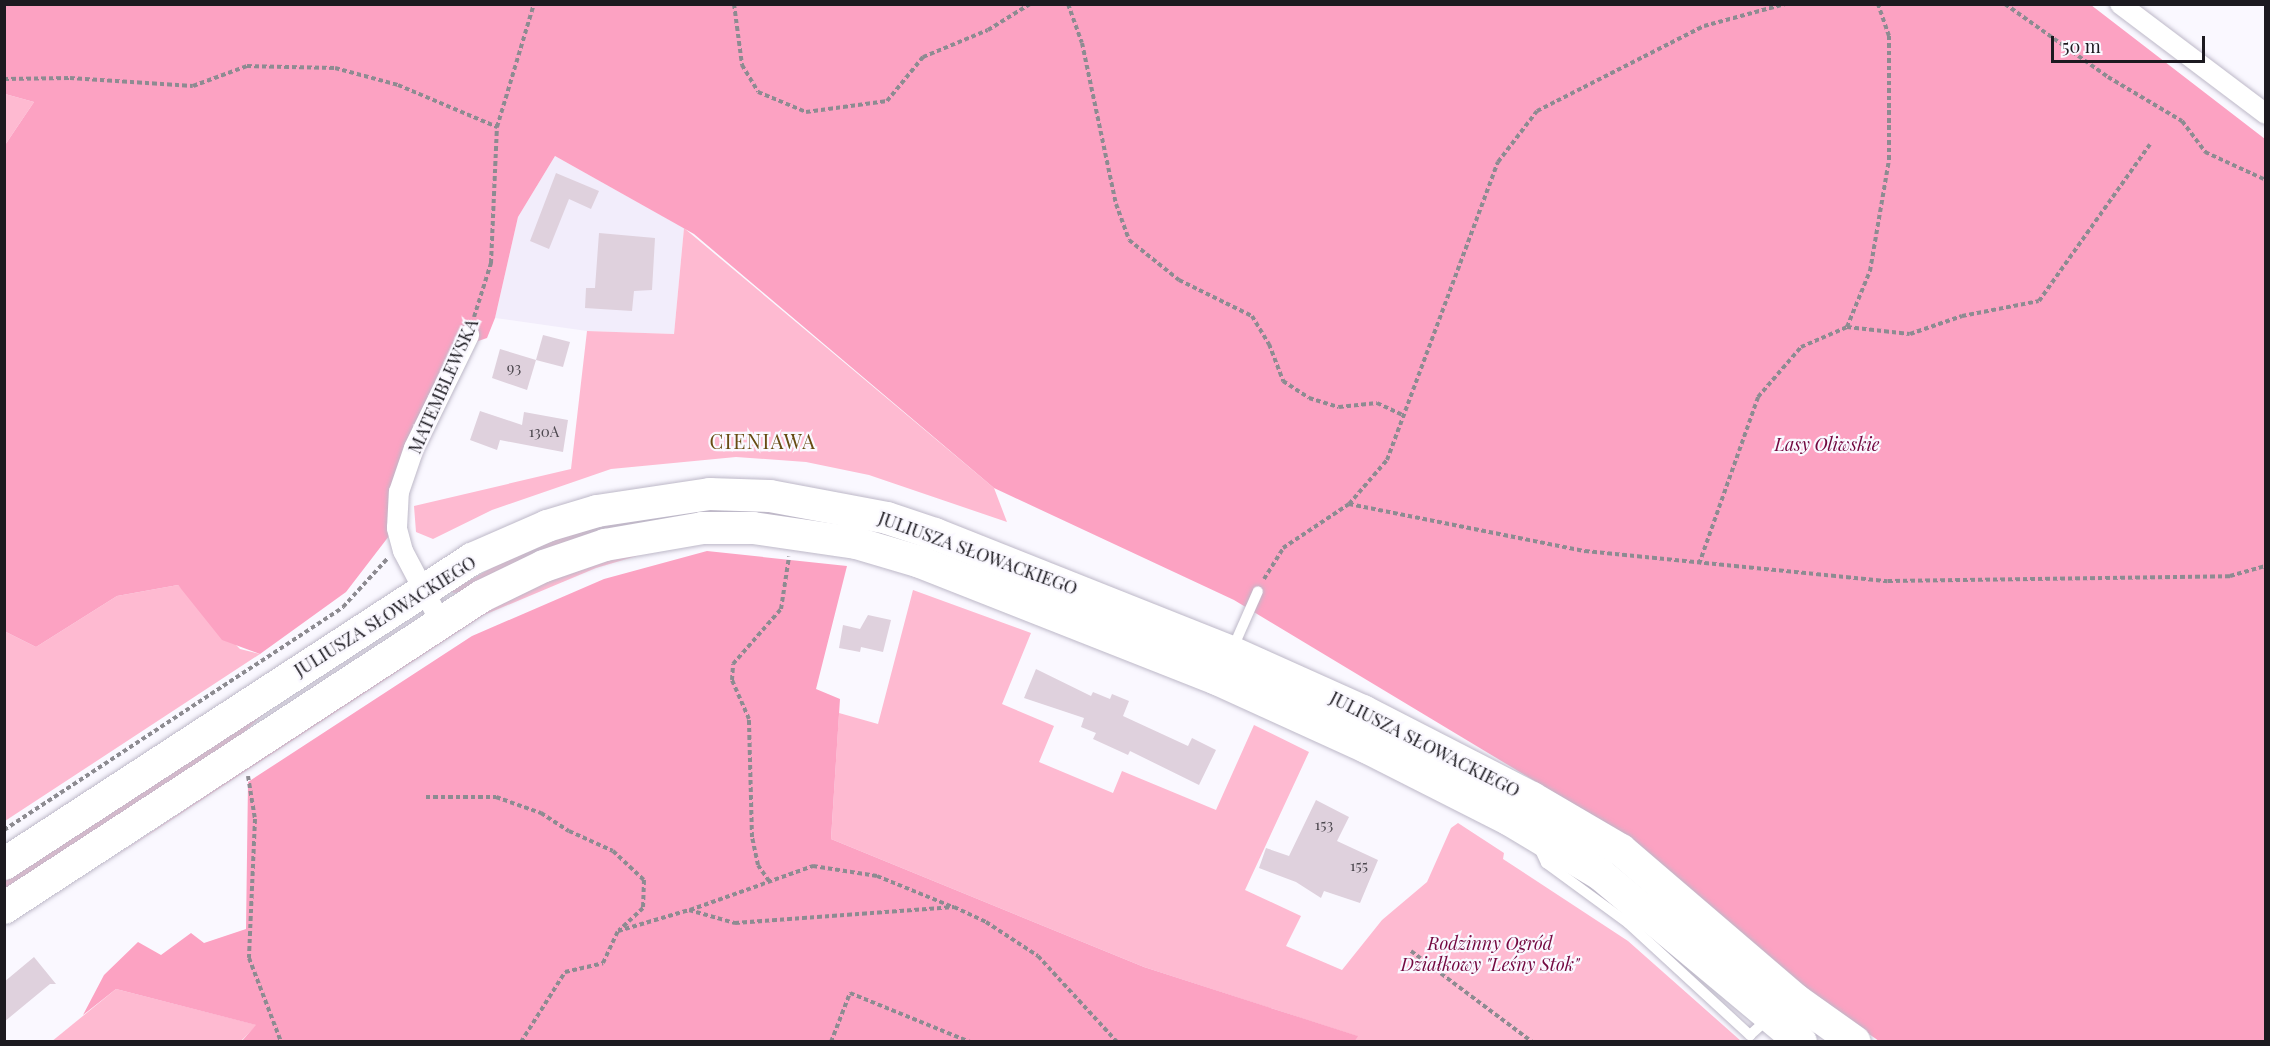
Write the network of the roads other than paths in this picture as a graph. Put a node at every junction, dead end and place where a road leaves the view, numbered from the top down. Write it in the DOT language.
graph roads {
  1 [pos="2120,4"];
  2 [pos="2265,114"];
  3 [pos="469,335"];
  4 [pos="421,590"];
  5 [pos="1258,591"];
  6 [pos="440,621"];
  7 [pos="1224,666"];
  8 [pos="4,864"];
  9 [pos="4,908"];
  10 [pos="1801,1041"];
  11 [pos="1855,1041"];
  1 -- 2 [label="street"];
  3 -- 4 [label="street, MATEMBLEWSKA"];
  4 -- 6 [label="street, MATEMBLEWSKA"];
  4 -- 7 [label="main road, JULIUSZA SŁOWACKIEGO"];
  4 -- 8 [label="main road, JULIUSZA SŁOWACKIEGO"];
  5 -- 7 [label="lane"];
  6 -- 7 [label="main road, JULIUSZA SŁOWACKIEGO"];
  6 -- 9 [label="main road, JULIUSZA SŁOWACKIEGO"];
  7 -- 10 [label="main road, JULIUSZA SŁOWACKIEGO"];
  7 -- 11 [label="main road, JULIUSZA SŁOWACKIEGO"];
}
